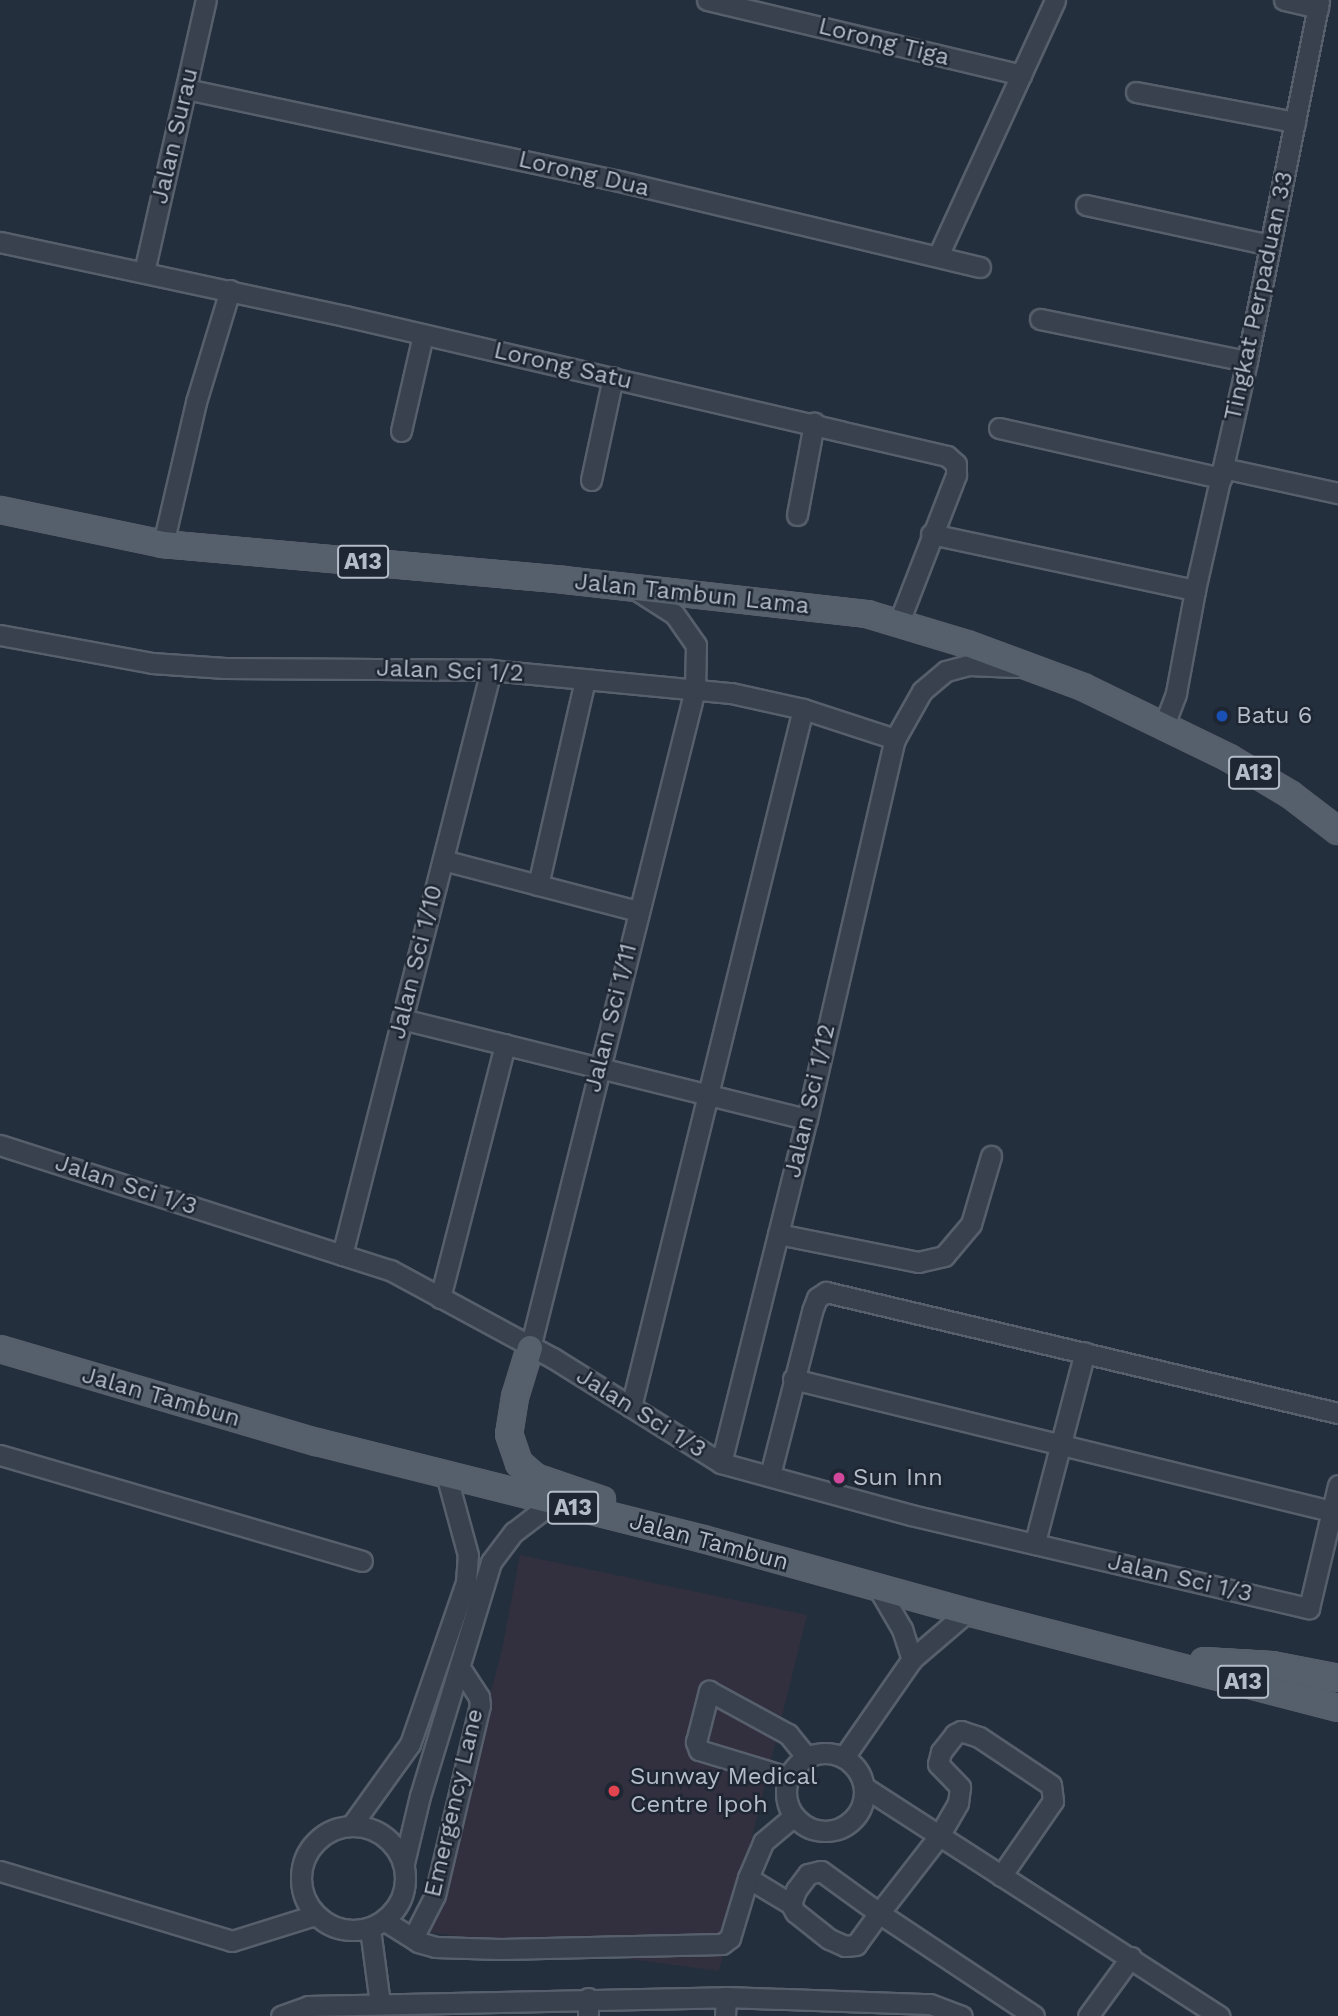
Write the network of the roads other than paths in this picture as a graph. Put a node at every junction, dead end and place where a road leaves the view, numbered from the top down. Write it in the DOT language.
graph roads {
  1 [pos="206,0"];
  2 [pos="707,0"];
  3 [pos="1055,0"];
  4 [pos="1284,0"];
  5 [pos="1319,4"];
  6 [pos="1021,75"];
  7 [pos="186,89"];
  8 [pos="1136,92"];
  9 [pos="1295,122"];
  10 [pos="1086,205"];
  11 [pos="0,242"];
  12 [pos="1270,245"];
  13 [pos="938,257"];
  14 [pos="980,267"];
  15 [pos="144,272"];
  16 [pos="230,290"];
  17 [pos="1040,319"];
  18 [pos="423,335"];
  19 [pos="1247,361"];
  20 [pos="613,377"];
  21 [pos="814,424"];
  22 [pos="999,428"];
  23 [pos="401,431"];
  24 [pos="1222,473"];
  25 [pos="591,480"];
  26 [pos="1338,493"];
  27 [pos="0,510"];
  28 [pos="797,515"];
  29 [pos="931,534"];
  30 [pos="163,544"];
  31 [pos="634,587"];
  32 [pos="1195,590"];
  33 [pos="899,622"];
  34 [pos="0,635"];
  35 [pos="1032,668"];
  36 [pos="491,670"];
  37 [pos="585,679"];
  38 [pos="695,689"];
  39 [pos="803,709"];
  40 [pos="1164,725"];
  41 [pos="895,739"];
  42 [pos="1338,831"];
  43 [pos="443,860"];
  44 [pos="538,885"];
  45 [pos="638,911"];
  46 [pos="402,1019"];
  47 [pos="505,1044"];
  48 [pos="599,1067"];
  49 [pos="707,1094"];
  50 [pos="807,1119"];
  51 [pos="0,1145"];
  52 [pos="991,1156"];
  53 [pos="778,1234"];
  54 [pos="342,1255"];
  55 [pos="440,1297"];
  56 [pos="530,1348"];
  57 [pos="0,1349"];
  58 [pos="1085,1352"];
  59 [pos="793,1379"];
  60 [pos="632,1407"];
  61 [pos="1336,1413"];
  62 [pos="1060,1445"];
  63 [pos="0,1455"];
  64 [pos="721,1463"];
  65 [pos="446,1474"];
  66 [pos="770,1475"];
  67 [pos="1338,1485"];
  68 [pos="552,1503"];
  69 [pos="1331,1511"];
  70 [pos="703,1539"];
  71 [pos="1035,1542"];
  72 [pos="362,1560"];
  73 [pos="878,1588"];
  74 [pos="967,1612"];
  75 [pos="1148,1657"];
  76 [pos="912,1659"];
  77 [pos="461,1669"];
  78 [pos="1338,1678"];
  79 [pos="1338,1708"];
  80 [pos="806,1756"];
  81 [pos="844,1757"];
  82 [pos="788,1777"];
  83 [pos="864,1787"];
  84 [pos="794,1816"];
  85 [pos="351,1826"];
  86 [pos="939,1836"];
  87 [pos="404,1863"];
  88 [pos="0,1871"];
  89 [pos="1001,1876"];
  90 [pos="748,1878"];
  91 [pos="791,1904"];
  92 [pos="879,1913"];
  93 [pos="315,1915"];
  94 [pos="377,1925"];
  95 [pos="413,1938"];
  96 [pos="1131,1957"];
  97 [pos="380,2004"];
  98 [pos="726,2006"];
  99 [pos="588,2007"];
  100 [pos="281,2016"];
  101 [pos="962,2016"];
  102 [pos="1034,2016"];
  103 [pos="1088,2016"];
  104 [pos="1220,2016"];
  1 -- 7 [label="street, Jalan Surau"];
  2 -- 6 [label="street, Lorong Tiga"];
  3 -- 6 [label="street"];
  4 -- 5 [label="street"];
  5 -- 9 [label="street, Tingkat Perpaduan 33"];
  6 -- 13 [label="street"];
  7 -- 13 [label="street, Lorong Dua"];
  7 -- 15 [label="street, Jalan Surau"];
  8 -- 9 [label="street"];
  9 -- 12 [label="street, Tingkat Perpaduan 33"];
  10 -- 12 [label="street"];
  11 -- 15 [label="street, Lorong Satu"];
  12 -- 19 [label="street, Tingkat Perpaduan 33"];
  13 -- 14 [label="street, Lorong Dua"];
  15 -- 16 [label="street, Lorong Satu"];
  16 -- 18 [label="street, Lorong Satu"];
  16 -- 30 [label="street"];
  17 -- 19 [label="street"];
  18 -- 20 [label="street, Lorong Satu"];
  18 -- 23 [label="street"];
  19 -- 24 [label="street, Tingkat Perpaduan 33"];
  20 -- 21 [label="street, Lorong Satu"];
  20 -- 25 [label="street"];
  21 -- 28 [label="street"];
  21 -- 29 [label="street, Lorong Satu"];
  22 -- 24 [label="street"];
  24 -- 26 [label="street"];
  24 -- 32 [label="street, Tingkat Perpaduan 33"];
  27 -- 30 [label="main road, Jalan Tambun Lama / A13"];
  29 -- 32 [label="street"];
  29 -- 33 [label="street, Lorong Satu"];
  30 -- 31 [label="main road, Jalan Tambun Lama / A13"];
  31 -- 33 [label="main road, Jalan Tambun Lama / A13"];
  31 -- 38 [label="street, Jalan Sci 1/11"];
  32 -- 40 [label="street, Tingkat Perpaduan 33"];
  33 -- 35 [label="main road, Jalan Tambun Lama / A13"];
  34 -- 36 [label="street, Jalan Sci 1/2"];
  35 -- 40 [label="main road, Jalan Tambun Lama / A13"];
  35 -- 41 [label="street, Jalan Sci 1/12"];
  36 -- 37 [label="street, Jalan Sci 1/2"];
  36 -- 43 [label="street, Jalan Sci 1/10"];
  37 -- 38 [label="street, Jalan Sci 1/2"];
  37 -- 44 [label="street"];
  38 -- 39 [label="street, Jalan Sci 1/2"];
  38 -- 45 [label="street, Jalan Sci 1/11"];
  39 -- 41 [label="street, Jalan Sci 1/2"];
  39 -- 49 [label="street"];
  40 -- 42 [label="main road, Jalan Tambun Lama / A13"];
  41 -- 50 [label="street, Jalan Sci 1/12"];
  43 -- 44 [label="street"];
  43 -- 46 [label="street, Jalan Sci 1/10"];
  44 -- 45 [label="street"];
  45 -- 48 [label="street, Jalan Sci 1/11"];
  46 -- 47 [label="street"];
  46 -- 54 [label="street, Jalan Sci 1/10"];
  47 -- 48 [label="street"];
  47 -- 55 [label="street"];
  48 -- 49 [label="street"];
  48 -- 56 [label="street, Jalan Sci 1/11"];
  49 -- 50 [label="street"];
  49 -- 60 [label="street"];
  50 -- 53 [label="street, Jalan Sci 1/12"];
  51 -- 54 [label="street, Jalan Sci 1/3"];
  52 -- 53 [label="street"];
  53 -- 64 [label="street, Jalan Sci 1/12"];
  54 -- 55 [label="street, Jalan Sci 1/3"];
  55 -- 56 [label="street, Jalan Sci 1/3"];
  56 -- 60 [label="street, Jalan Sci 1/3"];
  56 -- 70 [label="main road"];
  57 -- 65 [label="main road, Jalan Tambun / A13"];
  58 -- 59 [label="street"];
  58 -- 61 [label="street"];
  58 -- 62 [label="street"];
  59 -- 62 [label="street"];
  59 -- 66 [label="street"];
  60 -- 64 [label="street, Jalan Sci 1/3"];
  62 -- 69 [label="street"];
  62 -- 71 [label="street"];
  63 -- 72 [label="street"];
  64 -- 66 [label="street, Jalan Sci 1/3"];
  65 -- 68 [label="main road, Jalan Tambun / A13"];
  65 -- 85 [label="street"];
  66 -- 71 [label="street, Jalan Sci 1/3"];
  67 -- 69 [label="street"];
  68 -- 70 [label="main road, Jalan Tambun / A13"];
  68 -- 77 [label="street"];
  69 -- 71 [label="street, Jalan Sci 1/3"];
  70 -- 73 [label="main road, Jalan Tambun / A13"];
  73 -- 74 [label="main road, Jalan Tambun / A13"];
  73 -- 76 [label="street"];
  74 -- 75 [label="main road, Jalan Tambun / A13"];
  74 -- 76 [label="street"];
  75 -- 78 [label="main road"];
  75 -- 79 [label="main road, Jalan Tambun / A13"];
  76 -- 81 [label="street"];
  77 -- 87 [label="street"];
  77 -- 95 [label="street, Emergency Lane"];
  80 -- 81 [label="street"];
  80 -- 82 [label="street"];
  80 -- 82 [label="street"];
  81 -- 83 [label="street"];
  82 -- 84 [label="street"];
  83 -- 84 [label="street"];
  83 -- 86 [label="street"];
  84 -- 90 [label="street"];
  85 -- 87 [label="street"];
  85 -- 93 [label="street"];
  86 -- 89 [label="street"];
  86 -- 89 [label="street"];
  86 -- 92 [label="street"];
  87 -- 94 [label="street"];
  88 -- 93 [label="street"];
  89 -- 96 [label="street"];
  90 -- 91 [label="street"];
  90 -- 95 [label="street"];
  91 -- 92 [label="street"];
  91 -- 92 [label="street"];
  92 -- 102 [label="street"];
  93 -- 94 [label="street"];
  94 -- 95 [label="street"];
  94 -- 97 [label="street"];
  96 -- 103 [label="street"];
  96 -- 104 [label="street"];
  97 -- 99 [label="street"];
  97 -- 100 [label="street"];
  98 -- 99 [label="street"];
  98 -- 101 [label="street"];
}
